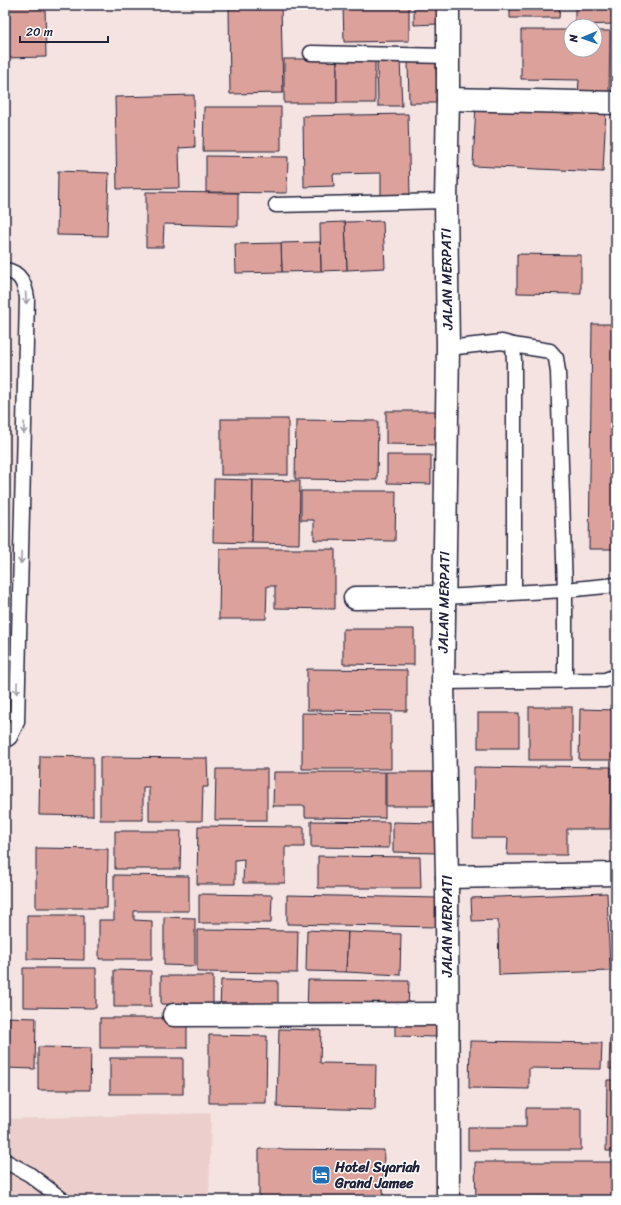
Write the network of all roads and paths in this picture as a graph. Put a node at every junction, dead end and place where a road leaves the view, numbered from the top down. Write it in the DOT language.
graph roads {
  1 [pos="448,5"];
  2 [pos="311,52"];
  3 [pos="447,56"];
  4 [pos="448,99"];
  5 [pos="616,103"];
  6 [pos="446,201"];
  7 [pos="276,205"];
  8 [pos="5,270"];
  9 [pos="513,345"];
  10 [pos="448,348"];
  11 [pos="616,585"];
  12 [pos="565,590"];
  13 [pos="514,592"];
  14 [pos="444,597"];
  15 [pos="355,598"];
  16 [pos="616,676"];
  17 [pos="565,681"];
  18 [pos="443,682"];
  19 [pos="5,741"];
  20 [pos="616,874"];
  21 [pos="447,877"];
  22 [pos="447,1014"];
  23 [pos="174,1015"];
  24 [pos="5,1162"];
  25 [pos="63,1200"];
  26 [pos="448,1200"];
  1 -- 3 [label="street, JALAN MERPATI"];
  2 -- 3 [label="lane"];
  3 -- 4 [label="street, JALAN MERPATI"];
  4 -- 5 [label="street"];
  4 -- 6 [label="street, JALAN MERPATI"];
  6 -- 7 [label="lane"];
  6 -- 10 [label="street, JALAN MERPATI"];
  8 -- 19 [label="lane, one-way"];
  9 -- 10 [label="lane"];
  9 -- 12 [label="lane"];
  9 -- 13 [label="lane"];
  10 -- 14 [label="street, JALAN MERPATI"];
  11 -- 12 [label="lane"];
  12 -- 13 [label="lane"];
  12 -- 17 [label="lane"];
  13 -- 14 [label="lane"];
  14 -- 15 [label="street"];
  14 -- 18 [label="street, JALAN MERPATI"];
  16 -- 17 [label="lane"];
  17 -- 18 [label="lane"];
  18 -- 21 [label="street, JALAN MERPATI"];
  20 -- 21 [label="street"];
  21 -- 22 [label="street, JALAN MERPATI"];
  22 -- 23 [label="street"];
  22 -- 26 [label="street, JALAN MERPATI"];
  24 -- 25 [label="lane"];
}
